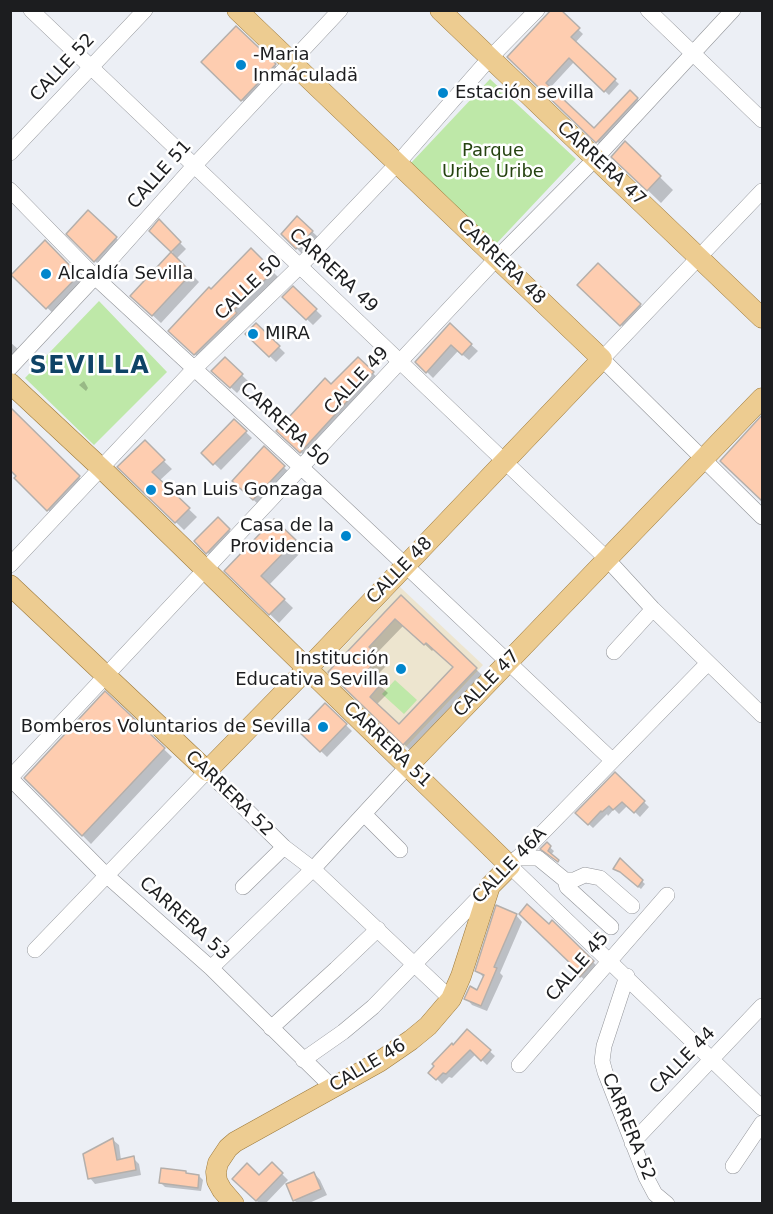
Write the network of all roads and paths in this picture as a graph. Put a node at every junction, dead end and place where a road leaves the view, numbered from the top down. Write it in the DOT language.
graph roads {
  1 [pos="31,10"];
  2 [pos="146,10"];
  3 [pos="237,10"];
  4 [pos="340,10"];
  5 [pos="440,10"];
  6 [pos="537,10"];
  7 [pos="648,10"];
  8 [pos="734,10"];
  9 [pos="693,53"];
  10 [pos="489,59"];
  11 [pos="290,63"];
  12 [pos="90,68"];
  13 [pos="762,120"];
  14 [pos="10,153"];
  15 [pos="595,159"];
  16 [pos="397,164"];
  17 [pos="193,167"];
  18 [pos="10,190"];
  19 [pos="762,190"];
  20 [pos="699,257"];
  21 [pos="496,259"];
  22 [pos="300,266"];
  23 [pos="95,277"];
  24 [pos="762,318"];
  25 [pos="602,359"];
  26 [pos="401,363"];
  27 [pos="10,368"];
  28 [pos="194,369"];
  29 [pos="10,383"];
  30 [pos="762,398"];
  31 [pos="703,459"];
  32 [pos="504,462"];
  33 [pos="101,468"];
  34 [pos="302,468"];
  35 [pos="762,517"];
  36 [pos="607,559"];
  37 [pos="10,565"];
  38 [pos="405,566"];
  39 [pos="206,570"];
  40 [pos="10,585"];
  41 [pos="653,609"];
  42 [pos="614,652"];
  43 [pos="508,662"];
  44 [pos="708,663"];
  45 [pos="308,668"];
  46 [pos="106,676"];
  47 [pos="762,715"];
  48 [pos="612,760"];
  49 [pos="408,766"];
  50 [pos="207,771"];
  51 [pos="11,778"];
  52 [pos="364,814"];
  53 [pos="284,847"];
  54 [pos="400,850"];
  55 [pos="514,862"];
  56 [pos="313,869"];
  57 [pos="106,875"];
  58 [pos="565,880"];
  59 [pos="490,886"];
  60 [pos="243,887"];
  61 [pos="667,895"];
  62 [pos="632,906"];
  63 [pos="611,927"];
  64 [pos="378,929"];
  65 [pos="35,950"];
  66 [pos="609,959"];
  67 [pos="415,965"];
  68 [pos="211,968"];
  69 [pos="627,976"];
  70 [pos="451,999"];
  71 [pos="762,1006"];
  72 [pos="271,1028"];
  73 [pos="713,1058"];
  74 [pos="303,1060"];
  75 [pos="519,1065"];
  76 [pos="333,1088"];
  77 [pos="762,1108"];
  78 [pos="762,1123"];
  79 [pos="632,1143"];
  80 [pos="733,1166"];
  81 [pos="234,1203"];
  82 [pos="667,1203"];
  1 -- 12 [label="street, CARRERA 49"];
  2 -- 12 [label="street, CALLE 52"];
  3 -- 11 [label="main road, CARRERA 48"];
  4 -- 11 [label="street, CALLE 51"];
  5 -- 10 [label="main road, CARRERA 47"];
  6 -- 10 [label="street, CALLE 50"];
  7 -- 9 [label="street"];
  8 -- 9 [label="street, CALLE 49"];
  9 -- 13 [label="street"];
  9 -- 15 [label="street, CALLE 49"];
  10 -- 15 [label="main road, CARRERA 47"];
  10 -- 16 [label="street, CALLE 50"];
  11 -- 16 [label="main road, CARRERA 48"];
  11 -- 17 [label="street, CALLE 51"];
  12 -- 14 [label="street, CALLE 52"];
  12 -- 17 [label="street, CARRERA 49"];
  15 -- 20 [label="main road, CARRERA 47"];
  15 -- 21 [label="street, CALLE 49"];
  16 -- 21 [label="main road, CARRERA 48"];
  16 -- 22 [label="street, CALLE 50"];
  17 -- 22 [label="street, CARRERA 49"];
  17 -- 23 [label="street, CALLE 51"];
  18 -- 23 [label="street, CARRERA 50"];
  19 -- 20 [label="street, CALLE 48"];
  20 -- 24 [label="main road, CARRERA 47"];
  20 -- 25 [label="street, CALLE 48"];
  21 -- 25 [label="main road, CARRERA 48"];
  21 -- 26 [label="street, CALLE 49"];
  22 -- 26 [label="street, CARRERA 49"];
  22 -- 28 [label="street, CALLE 50"];
  23 -- 27 [label="street, CALLE 51"];
  23 -- 28 [label="street, CARRERA 50"];
  25 -- 31 [label="street, CARRERA 48"];
  25 -- 32 [label="main road, CALLE 48"];
  26 -- 32 [label="street, CARRERA 49"];
  26 -- 34 [label="street, CALLE 49"];
  28 -- 33 [label="street, CALLE 50"];
  28 -- 34 [label="street, CARRERA 50"];
  29 -- 33 [label="main road, CARRERA 51"];
  30 -- 31 [label="main road, CALLE 47"];
  31 -- 35 [label="street, CARRERA 48"];
  31 -- 36 [label="main road, CALLE 47"];
  32 -- 36 [label="street, CARRERA 49"];
  32 -- 38 [label="main road, CALLE 48"];
  33 -- 37 [label="street, CALLE 50"];
  33 -- 39 [label="main road, CARRERA 51"];
  34 -- 38 [label="street, CARRERA 50"];
  34 -- 39 [label="street, CALLE 49"];
  36 -- 41 [label="street, CARRERA 49"];
  36 -- 43 [label="main road, CALLE 47"];
  38 -- 43 [label="street, CARRERA 50"];
  38 -- 45 [label="main road, CALLE 48"];
  39 -- 45 [label="main road, CARRERA 51"];
  39 -- 46 [label="street, CALLE 49"];
  40 -- 46 [label="main road, CARRERA 52"];
  41 -- 42 [label="street"];
  41 -- 44 [label="street, CARRERA 49"];
  43 -- 48 [label="street, CARRERA 50"];
  43 -- 49 [label="main road, CALLE 47"];
  44 -- 47 [label="street, CARRERA 49"];
  44 -- 48 [label="street, CALLE 46A"];
  45 -- 49 [label="main road, CARRERA 51"];
  45 -- 50 [label="main road, CALLE 48"];
  46 -- 50 [label="main road, CARRERA 52"];
  46 -- 51 [label="street, CALLE 49"];
  48 -- 55 [label="street, CALLE 46A"];
  49 -- 52 [label="street, CALLE 47"];
  49 -- 55 [label="main road, CARRERA 51"];
  50 -- 53 [label="street, CARRERA 52"];
  50 -- 57 [label="street, CALLE 48"];
  51 -- 57 [label="street, CARRERA 53"];
  52 -- 54 [label="street"];
  52 -- 56 [label="street, CALLE 47"];
  53 -- 56 [label="street, CARRERA 52"];
  53 -- 60 [label="street"];
  55 -- 58 [label="street"];
  55 -- 59 [label="main road, CALLE 46A"];
  55 -- 66 [label="street, CARRERA 51"];
  56 -- 64 [label="street, CARRERA 52"];
  56 -- 68 [label="street, CALLE 47"];
  57 -- 65 [label="street, CALLE 48"];
  57 -- 68 [label="street, CARRERA 53"];
  58 -- 62 [label="street"];
  58 -- 63 [label="street"];
  59 -- 67 [label="street, CALLE 46A"];
  59 -- 70 [label="main road, CALLE 46"];
  61 -- 66 [label="street, CALLE 45"];
  64 -- 67 [label="street, CARRERA 52"];
  64 -- 72 [label="street"];
  66 -- 69 [label="street, CARRERA 51"];
  66 -- 75 [label="street, CALLE 45"];
  67 -- 70 [label="street, CARRERA 52"];
  67 -- 74 [label="street, CALLE 46A"];
  68 -- 72 [label="street, CARRERA 53"];
  69 -- 73 [label="street, CARRERA 51"];
  69 -- 79 [label="street, CARRERA 52"];
  70 -- 76 [label="main road, CALLE 46"];
  71 -- 73 [label="street, CALLE 44"];
  72 -- 74 [label="street, CARRERA 53"];
  73 -- 77 [label="street, CARRERA 51"];
  73 -- 79 [label="street, CALLE 44"];
  74 -- 76 [label="street, CARRERA 53"];
  76 -- 81 [label="main road, CALLE 46"];
  78 -- 80 [label="street"];
  79 -- 82 [label="street, CARRERA 52"];
}
